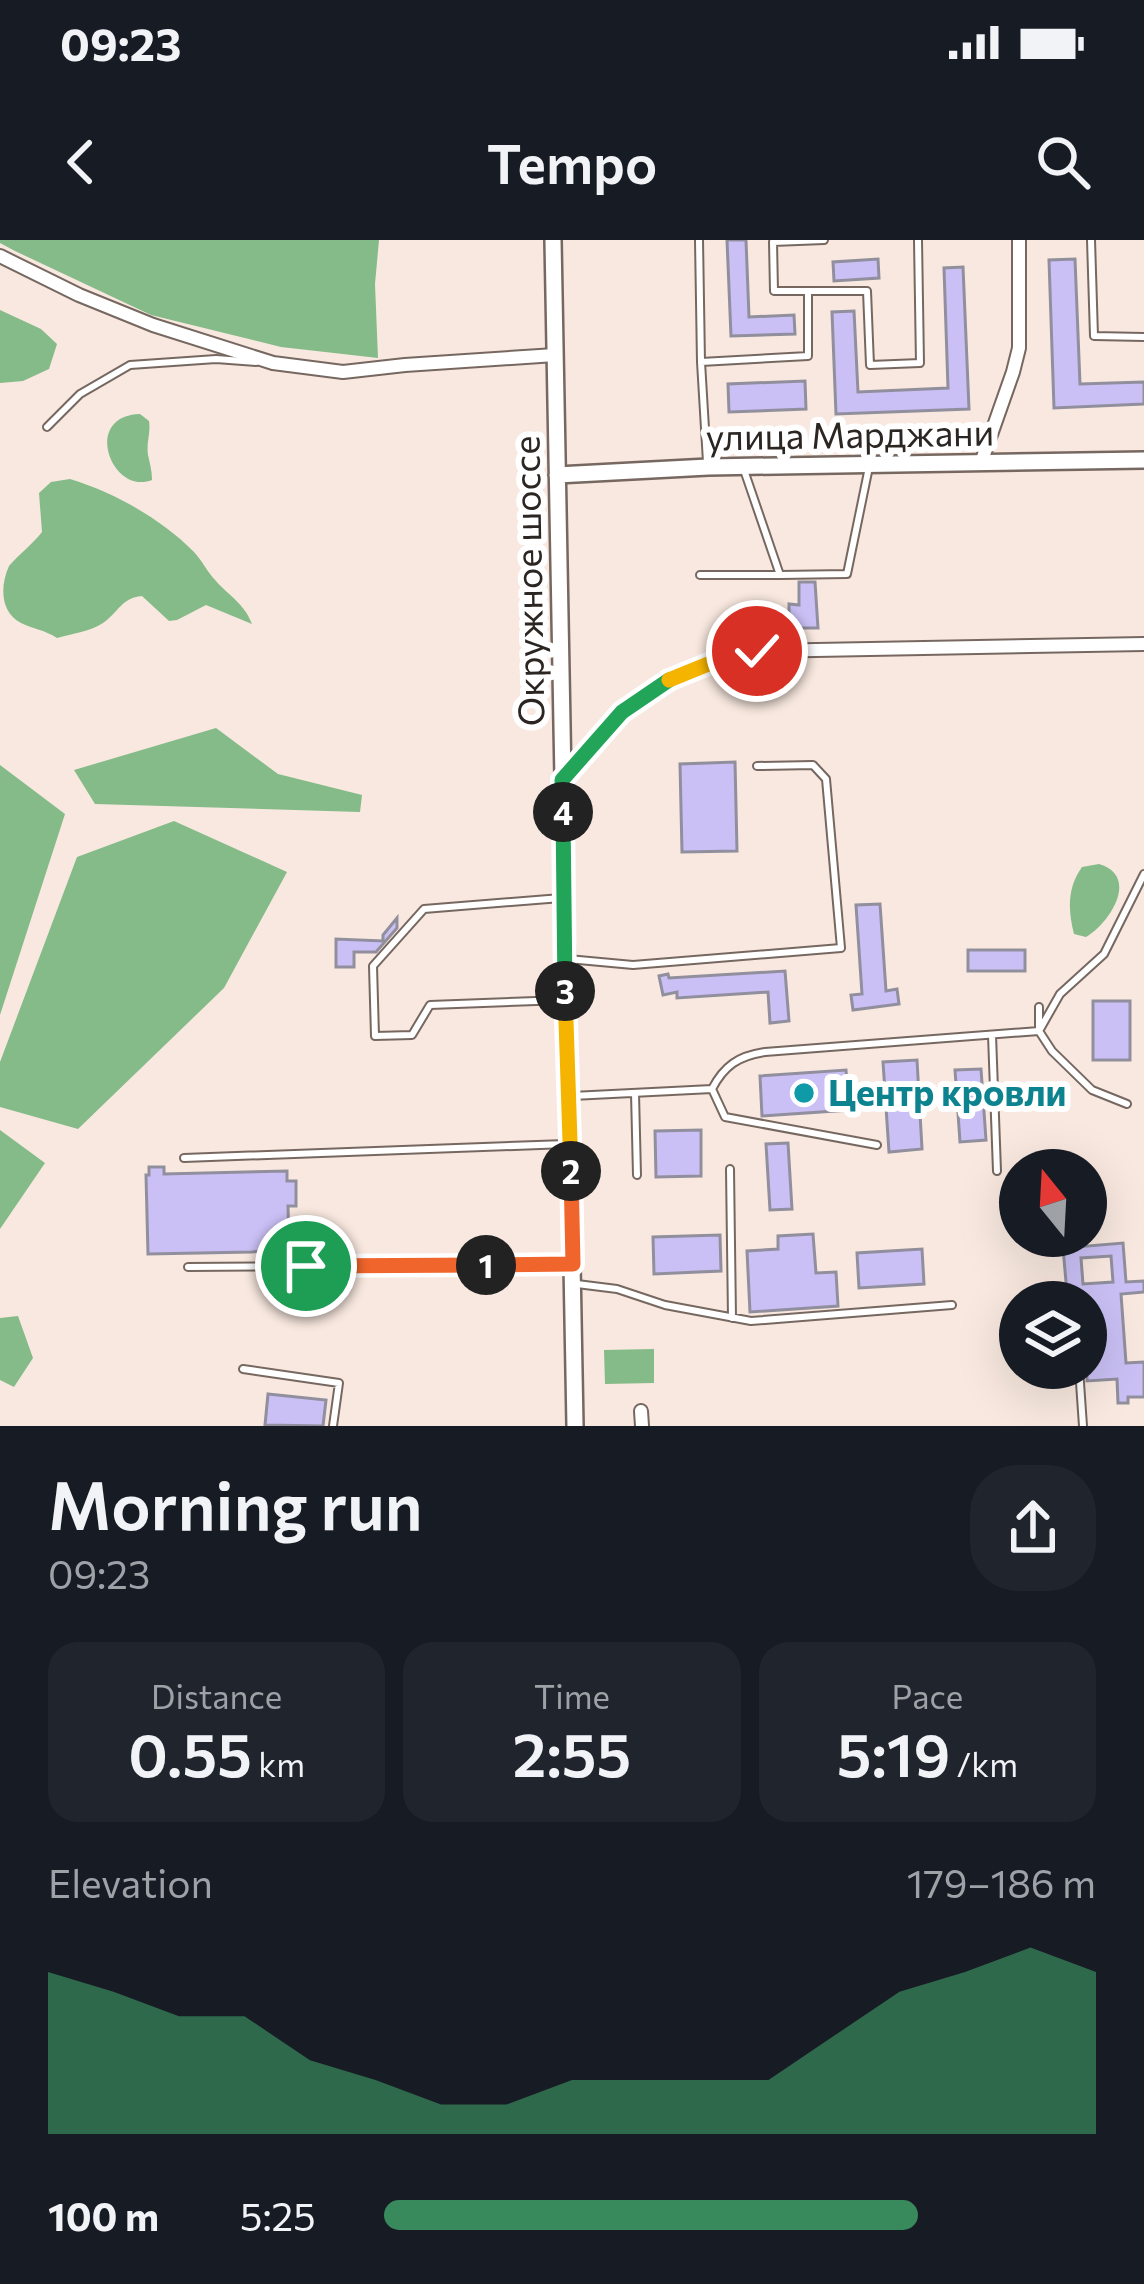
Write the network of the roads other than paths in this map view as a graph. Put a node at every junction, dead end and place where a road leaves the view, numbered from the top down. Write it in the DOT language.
graph roads {
  1 [pos="554,240"];
  2 [pos="699,240"];
  3 [pos="824,240"];
  4 [pos="917,240"];
  5 [pos="1019,240"];
  6 [pos="1091,240"];
  7 [pos="0,256"];
  8 [pos="808,291"];
  9 [pos="1144,337"];
  10 [pos="555,355"];
  11 [pos="701,362"];
  12 [pos="272,363"];
  13 [pos="46,427"];
  14 [pos="1144,460"];
  15 [pos="981,463"];
  16 [pos="870,465"];
  17 [pos="708,467"];
  18 [pos="742,467"];
  19 [pos="557,475"];
  20 [pos="700,575"];
  21 [pos="780,575"];
  22 [pos="1144,644"];
  23 [pos="757,766"];
  24 [pos="562,780"];
  25 [pos="1144,874"];
  26 [pos="565,898"];
  27 [pos="565,958"];
  28 [pos="566,1000"];
  29 [pos="1039,1007"];
  30 [pos="1039,1031"];
  31 [pos="992,1034"];
  32 [pos="712,1089"];
  33 [pos="635,1093"];
  34 [pos="568,1096"];
  35 [pos="1126,1104"];
  36 [pos="570,1143"];
  37 [pos="877,1145"];
  38 [pos="184,1158"];
  39 [pos="730,1168"];
  40 [pos="997,1171"];
  41 [pos="637,1175"];
  42 [pos="573,1264"];
  43 [pos="188,1268"];
  44 [pos="573,1284"];
  45 [pos="952,1305"];
  46 [pos="732,1318"];
  47 [pos="243,1369"];
  48 [pos="1080,1389"];
  49 [pos="641,1411"];
  50 [pos="333,1426"];
  51 [pos="575,1426"];
  52 [pos="641,1426"];
  53 [pos="1083,1426"];
  1 -- 10 [label="street, Окружное шоссе"];
  2 -- 11 [label="lane"];
  3 -- 8 [label="lane"];
  4 -- 8 [label="lane"];
  5 -- 15 [label="street"];
  6 -- 9 [label="lane"];
  7 -- 12 [label="street"];
  8 -- 11 [label="lane"];
  10 -- 12 [label="street"];
  10 -- 19 [label="street, Окружное шоссе"];
  11 -- 17 [label="lane"];
  12 -- 13 [label="lane"];
  14 -- 15 [label="street, улица Марджани"];
  15 -- 16 [label="street, улица Марджани"];
  16 -- 18 [label="street, улица Марджани"];
  16 -- 21 [label="lane"];
  17 -- 18 [label="street, улица Марджани"];
  17 -- 19 [label="street, улица Марджани"];
  18 -- 21 [label="lane"];
  19 -- 24 [label="street, Окружное шоссе"];
  20 -- 21 [label="lane"];
  22 -- 24 [label="street"];
  23 -- 27 [label="lane"];
  24 -- 26 [label="street, Окружное шоссе"];
  25 -- 30 [label="lane"];
  26 -- 27 [label="street, Окружное шоссе"];
  26 -- 28 [label="lane"];
  27 -- 28 [label="street, Окружное шоссе"];
  28 -- 34 [label="street, Окружное шоссе"];
  29 -- 30 [label="lane"];
  30 -- 31 [label="lane"];
  30 -- 35 [label="lane"];
  31 -- 32 [label="lane"];
  31 -- 40 [label="lane"];
  32 -- 33 [label="lane"];
  32 -- 37 [label="lane"];
  33 -- 34 [label="lane"];
  33 -- 41 [label="lane"];
  34 -- 36 [label="street, Окружное шоссе"];
  36 -- 38 [label="lane"];
  36 -- 42 [label="street, Окружное шоссе"];
  39 -- 46 [label="lane"];
  42 -- 43 [label="lane"];
  42 -- 44 [label="street, Окружное шоссе"];
  44 -- 46 [label="lane"];
  44 -- 51 [label="street, Окружное шоссе"];
  45 -- 46 [label="lane"];
  47 -- 50 [label="lane"];
  48 -- 53 [label="lane"];
  49 -- 52 [label="street"];
}
